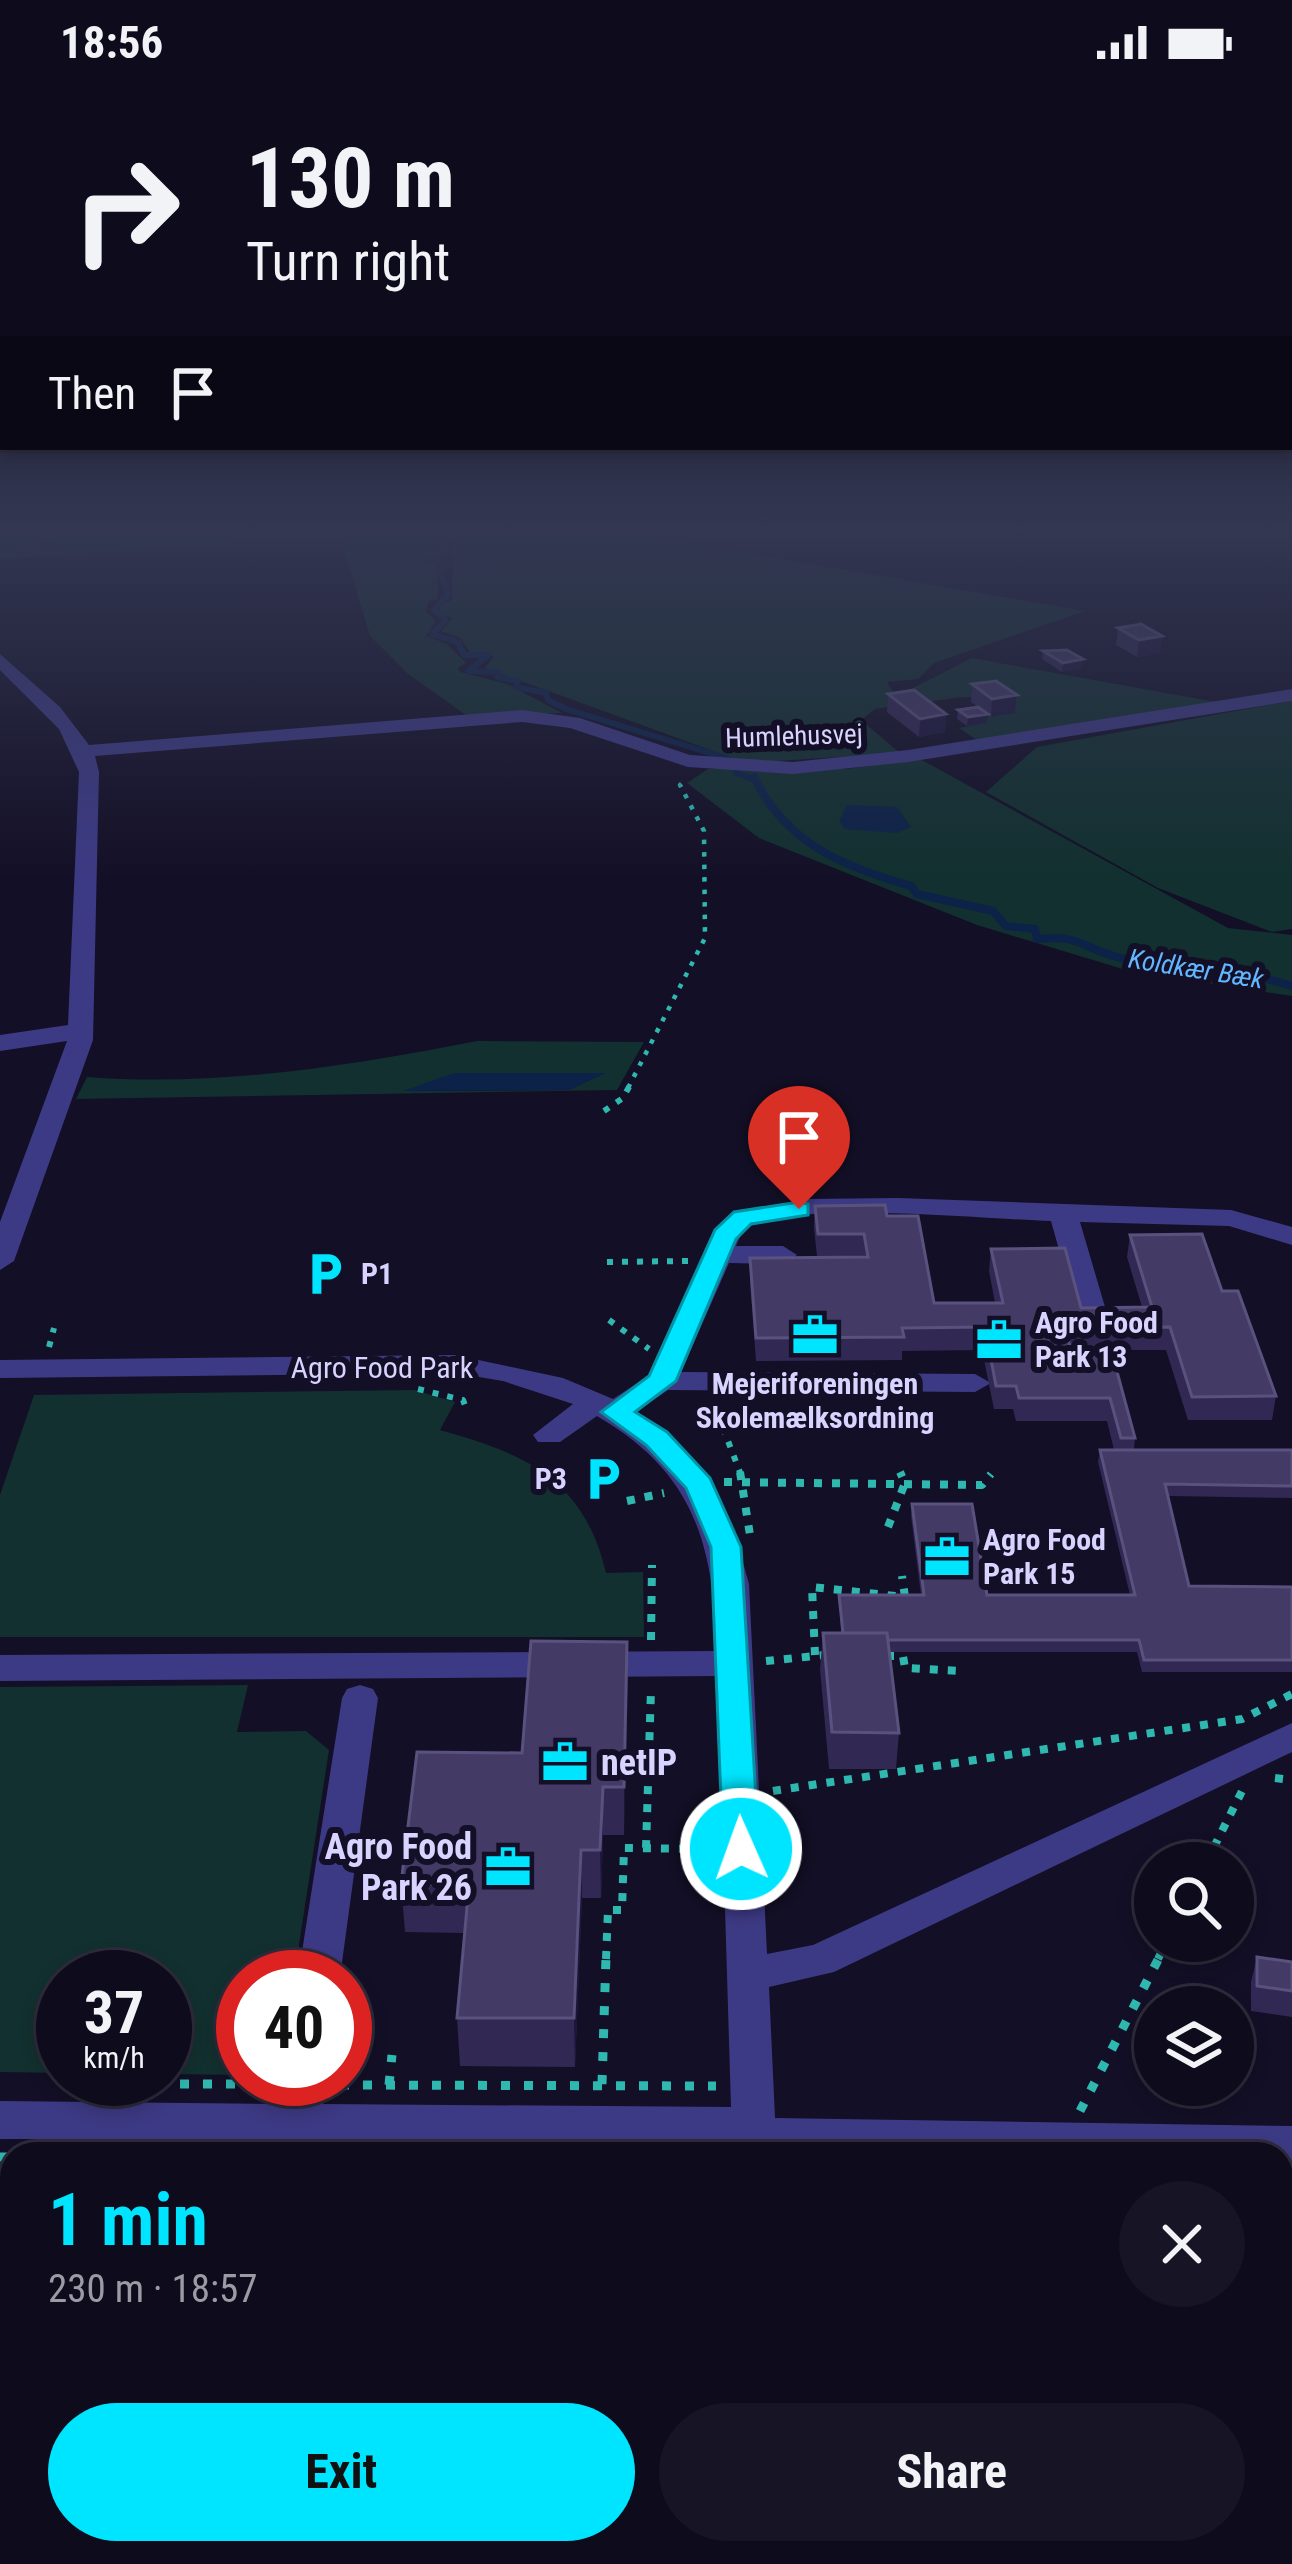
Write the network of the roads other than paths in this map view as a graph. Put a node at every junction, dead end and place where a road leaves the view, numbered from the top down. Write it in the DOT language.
graph roads {
  1 [pos="0,660"];
  2 [pos="1292,695"];
  3 [pos="86,751"];
  4 [pos="81,1031"];
  5 [pos="0,1043"];
  6 [pos="1063,1214"];
  7 [pos="1292,1236"];
  8 [pos="783,1255"];
  9 [pos="718,1258"];
  10 [pos="0,1261"];
  11 [pos="1090,1307"];
  12 [pos="0,1369"];
  13 [pos="662,1381"];
  14 [pos="975,1383"];
  15 [pos="606,1407"];
  16 [pos="549,1435"];
  17 [pos="734,1664"];
  18 [pos="0,1668"];
  19 [pos="360,1698"];
  20 [pos="1292,1736"];
  21 [pos="323,1950"];
  22 [pos="746,1975"];
  23 [pos="372,2097"];
  24 [pos="250,2106"];
  25 [pos="0,2120"];
  26 [pos="753,2126"];
  27 [pos="97,2138"];
  28 [pos="947,2142"];
  29 [pos="1055,2142"];
  30 [pos="1122,2142"];
  1 -- 3 [label="street"];
  2 -- 3 [label="street, Humlehusvej"];
  3 -- 4 [label="street"];
  4 -- 5 [label="street"];
  4 -- 10 [label="street"];
  6 -- 7 [label="street"];
  6 -- 9 [label="street"];
  6 -- 11 [label="street"];
  8 -- 9 [label="street"];
  9 -- 13 [label="street"];
  12 -- 15 [label="street, Agro Food Park"];
  13 -- 14 [label="street"];
  13 -- 15 [label="street"];
  15 -- 16 [label="street"];
  15 -- 17 [label="street, Agro Food Park"];
  17 -- 18 [label="street"];
  17 -- 22 [label="street, Agro Food Park"];
  19 -- 21 [label="street"];
  20 -- 22 [label="street"];
  22 -- 26 [label="street, Agro Food Park"];
  23 -- 26 [label="street"];
  24 -- 27 [label="street"];
  25 -- 27 [label="street"];
  26 -- 28 [label="street"];
  29 -- 30 [label="street"];
}
